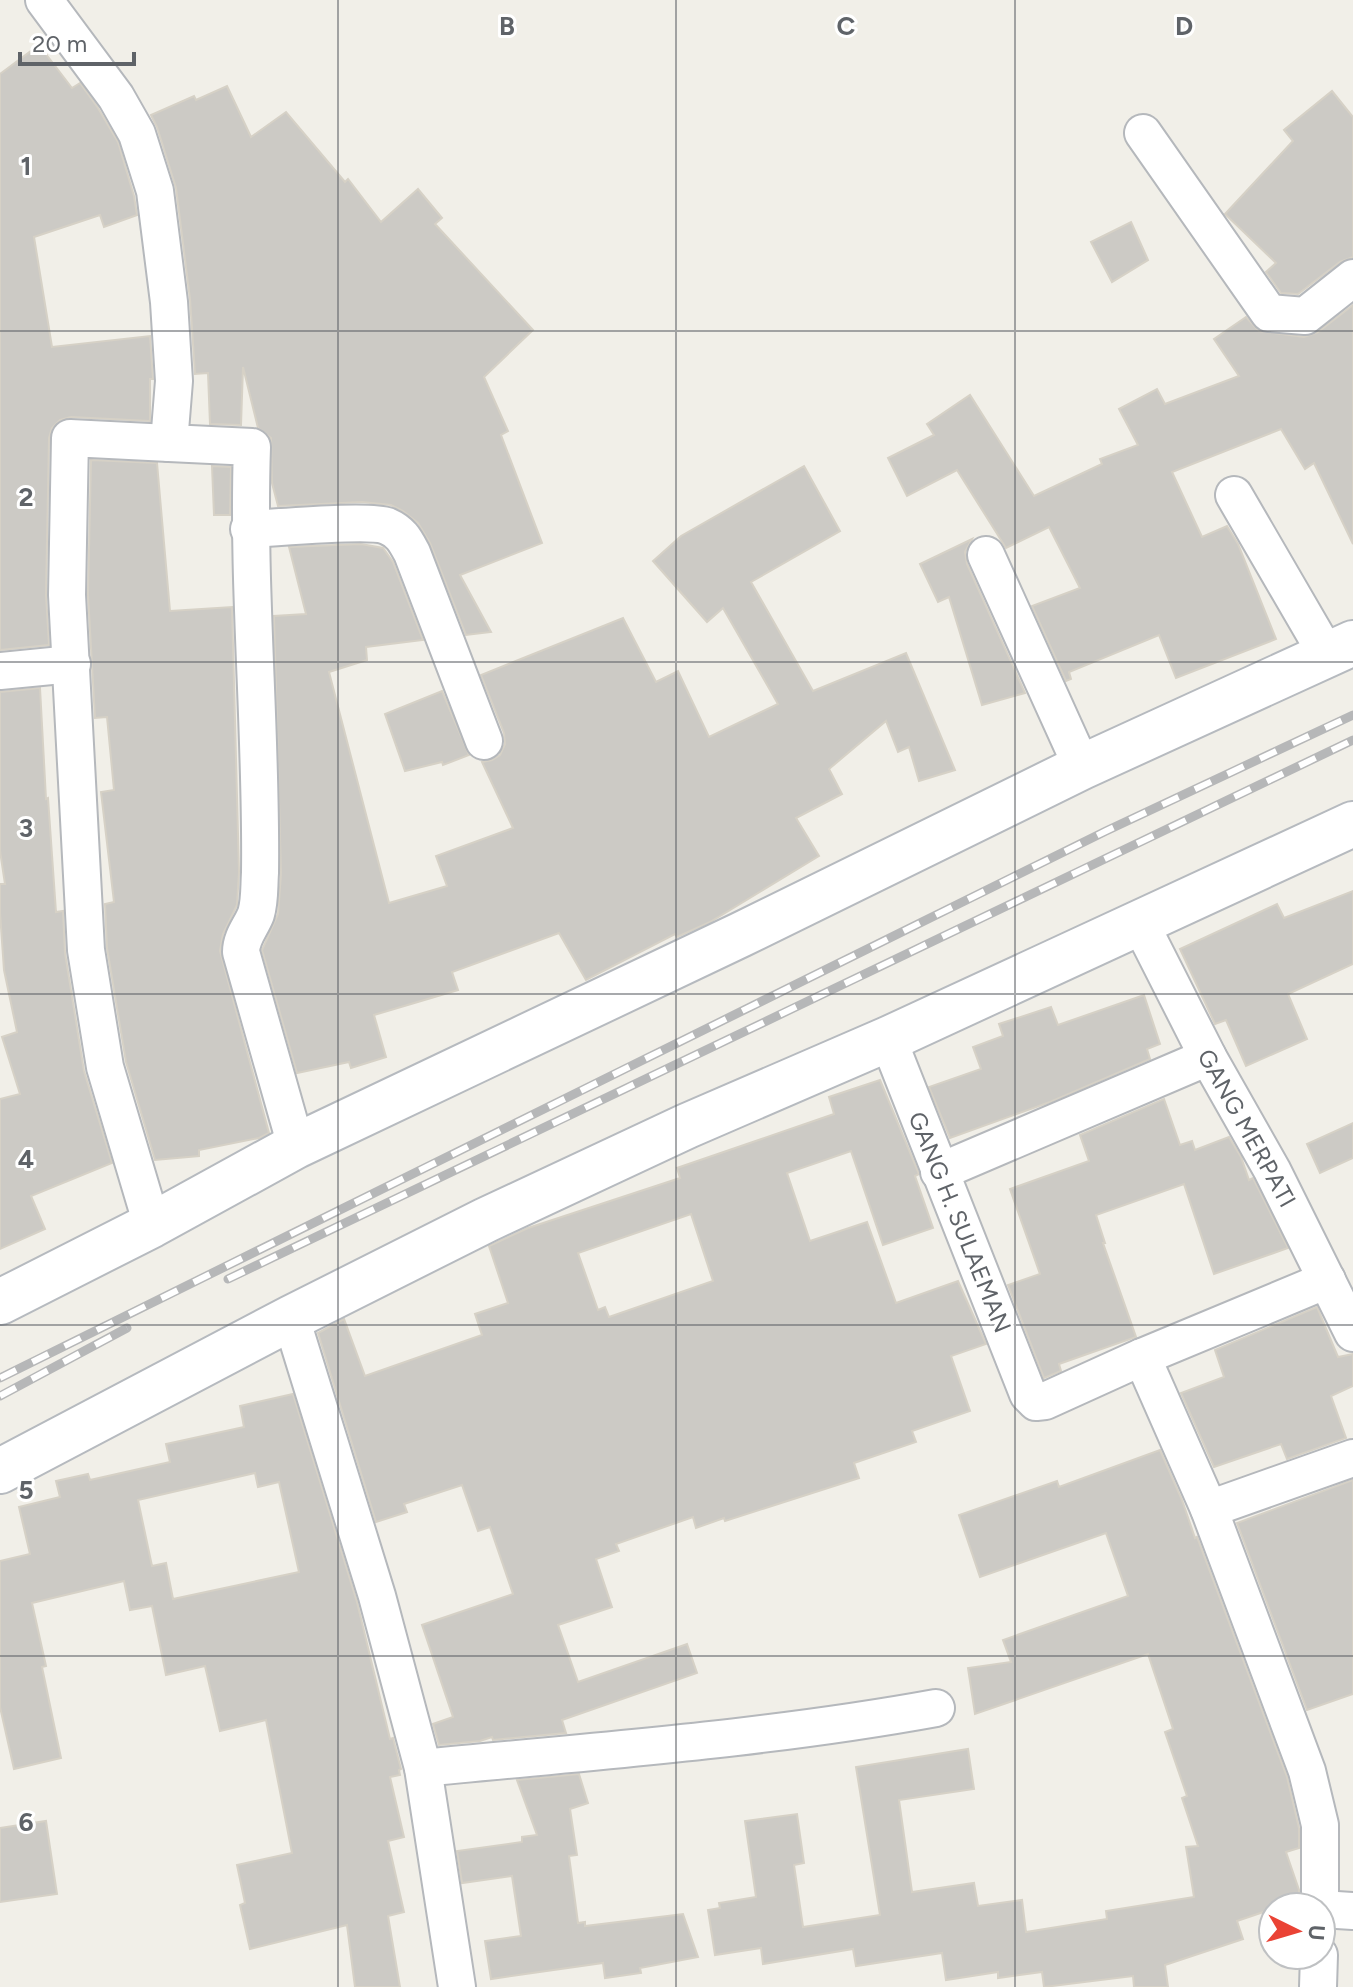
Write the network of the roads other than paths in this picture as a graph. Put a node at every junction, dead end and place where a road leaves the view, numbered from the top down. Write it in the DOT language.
graph roads {
  1 [pos="44,0"];
  2 [pos="1143,133"];
  3 [pos="1353,278"];
  4 [pos="169,443"];
  5 [pos="1234,495"];
  6 [pos="249,529"];
  7 [pos="986,555"];
  8 [pos="1340,649"];
  9 [pos="72,664"];
  10 [pos="0,671"];
  11 [pos="484,741"];
  12 [pos="1082,767"];
  13 [pos="1353,824"];
  14 [pos="1140,923"];
  15 [pos="888,1039"];
  16 [pos="1208,1057"];
  17 [pos="296,1146"];
  18 [pos="939,1172"];
  19 [pos="152,1225"];
  20 [pos="1327,1280"];
  21 [pos="0,1302"];
  22 [pos="291,1318"];
  23 [pos="1353,1333"];
  24 [pos="1142,1357"];
  25 [pos="1353,1458"];
  26 [pos="0,1471"];
  27 [pos="1209,1509"];
  28 [pos="936,1708"];
  29 [pos="423,1768"];
  30 [pos="1320,1891"];
  31 [pos="457,1987"];
  1 -- 4 [label="street"];
  2 -- 3 [label="street"];
  4 -- 6 [label="street"];
  4 -- 9 [label="street"];
  5 -- 8 [label="street"];
  6 -- 11 [label="street"];
  6 -- 17 [label="street"];
  7 -- 12 [label="street"];
  8 -- 12 [label="main road"];
  9 -- 10 [label="street"];
  9 -- 19 [label="street"];
  12 -- 17 [label="main road"];
  13 -- 14 [label="main road"];
  14 -- 15 [label="main road"];
  14 -- 16 [label="street, GANG MERPATI"];
  15 -- 18 [label="street, GANG H. SULAEMAN"];
  15 -- 22 [label="main road"];
  16 -- 18 [label="street"];
  16 -- 20 [label="street, GANG MERPATI"];
  17 -- 19 [label="main road"];
  18 -- 24 [label="street, GANG H. SULAEMAN"];
  19 -- 21 [label="main road"];
  20 -- 23 [label="street, GANG MERPATI"];
  20 -- 24 [label="street"];
  22 -- 26 [label="main road"];
  22 -- 29 [label="street"];
  24 -- 27 [label="street"];
  25 -- 27 [label="street"];
  27 -- 30 [label="street"];
  28 -- 29 [label="street"];
  29 -- 31 [label="street"];
}
